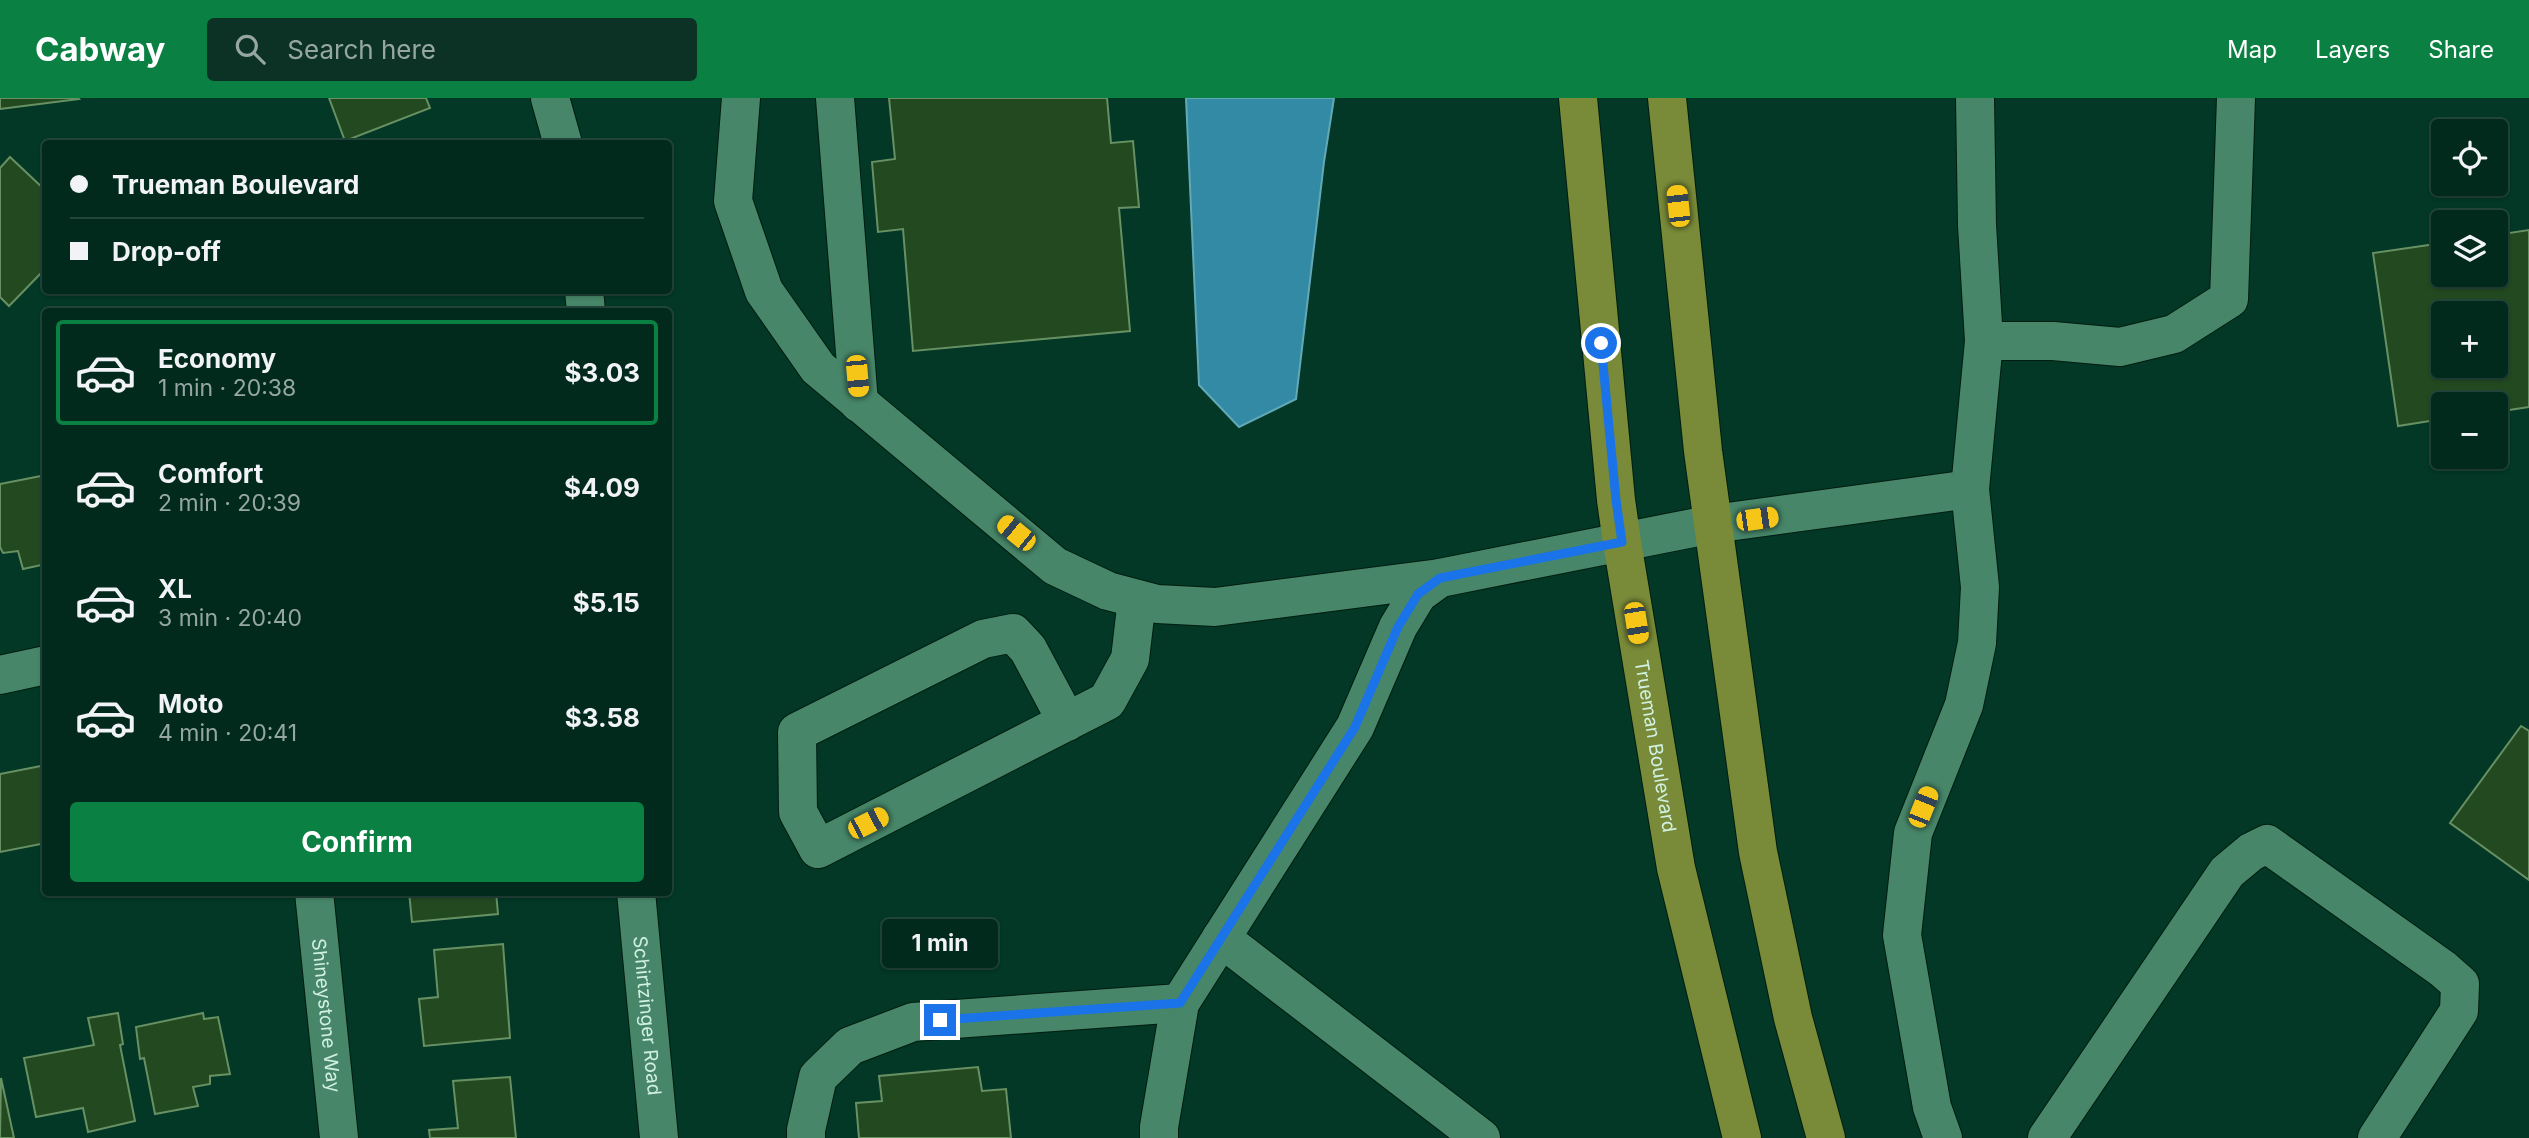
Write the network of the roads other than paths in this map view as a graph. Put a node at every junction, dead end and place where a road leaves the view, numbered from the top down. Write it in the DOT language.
graph roads {
  1 [pos="550,98"];
  2 [pos="741,98"];
  3 [pos="835,98"];
  4 [pos="1578,98"];
  5 [pos="1667,98"];
  6 [pos="1975,98"];
  7 [pos="2236,98"];
  8 [pos="562,140"];
  9 [pos="1984,341"];
  10 [pos="859,403"];
  11 [pos="1970,489"];
  12 [pos="1713,524"];
  13 [pos="1622,542"];
  14 [pos="1440,578"];
  15 [pos="1137,599"];
  16 [pos="42,666"];
  17 [pos="0,675"];
  18 [pos="1067,722"];
  19 [pos="314,896"];
  20 [pos="636,896"];
  21 [pos="1221,938"];
  22 [pos="1180,1003"];
  23 [pos="339,1138"];
  24 [pos="659,1138"];
  25 [pos="806,1138"];
  26 [pos="1159,1138"];
  27 [pos="1481,1138"];
  28 [pos="1742,1138"];
  29 [pos="1826,1138"];
  30 [pos="1943,1138"];
  31 [pos="2047,1138"];
  32 [pos="2376,1138"];
  1 -- 8 [label="street"];
  2 -- 10 [label="street"];
  3 -- 10 [label="street"];
  4 -- 13 [label="main road, Trueman Boulevard"];
  5 -- 12 [label="main road"];
  6 -- 9 [label="street"];
  7 -- 9 [label="street"];
  9 -- 11 [label="street"];
  10 -- 15 [label="street"];
  11 -- 12 [label="street"];
  11 -- 30 [label="street"];
  12 -- 13 [label="street"];
  12 -- 29 [label="main road"];
  13 -- 14 [label="street"];
  13 -- 28 [label="main road, Trueman Boulevard"];
  14 -- 15 [label="street"];
  14 -- 21 [label="street"];
  15 -- 18 [label="street"];
  16 -- 17 [label="street"];
  18 -- 18 [label="street"];
  19 -- 23 [label="street, Shineystone Way"];
  20 -- 24 [label="street, Schirtzinger Road"];
  21 -- 22 [label="street"];
  21 -- 27 [label="street"];
  22 -- 25 [label="street"];
  22 -- 26 [label="street"];
  31 -- 32 [label="street"];
}
